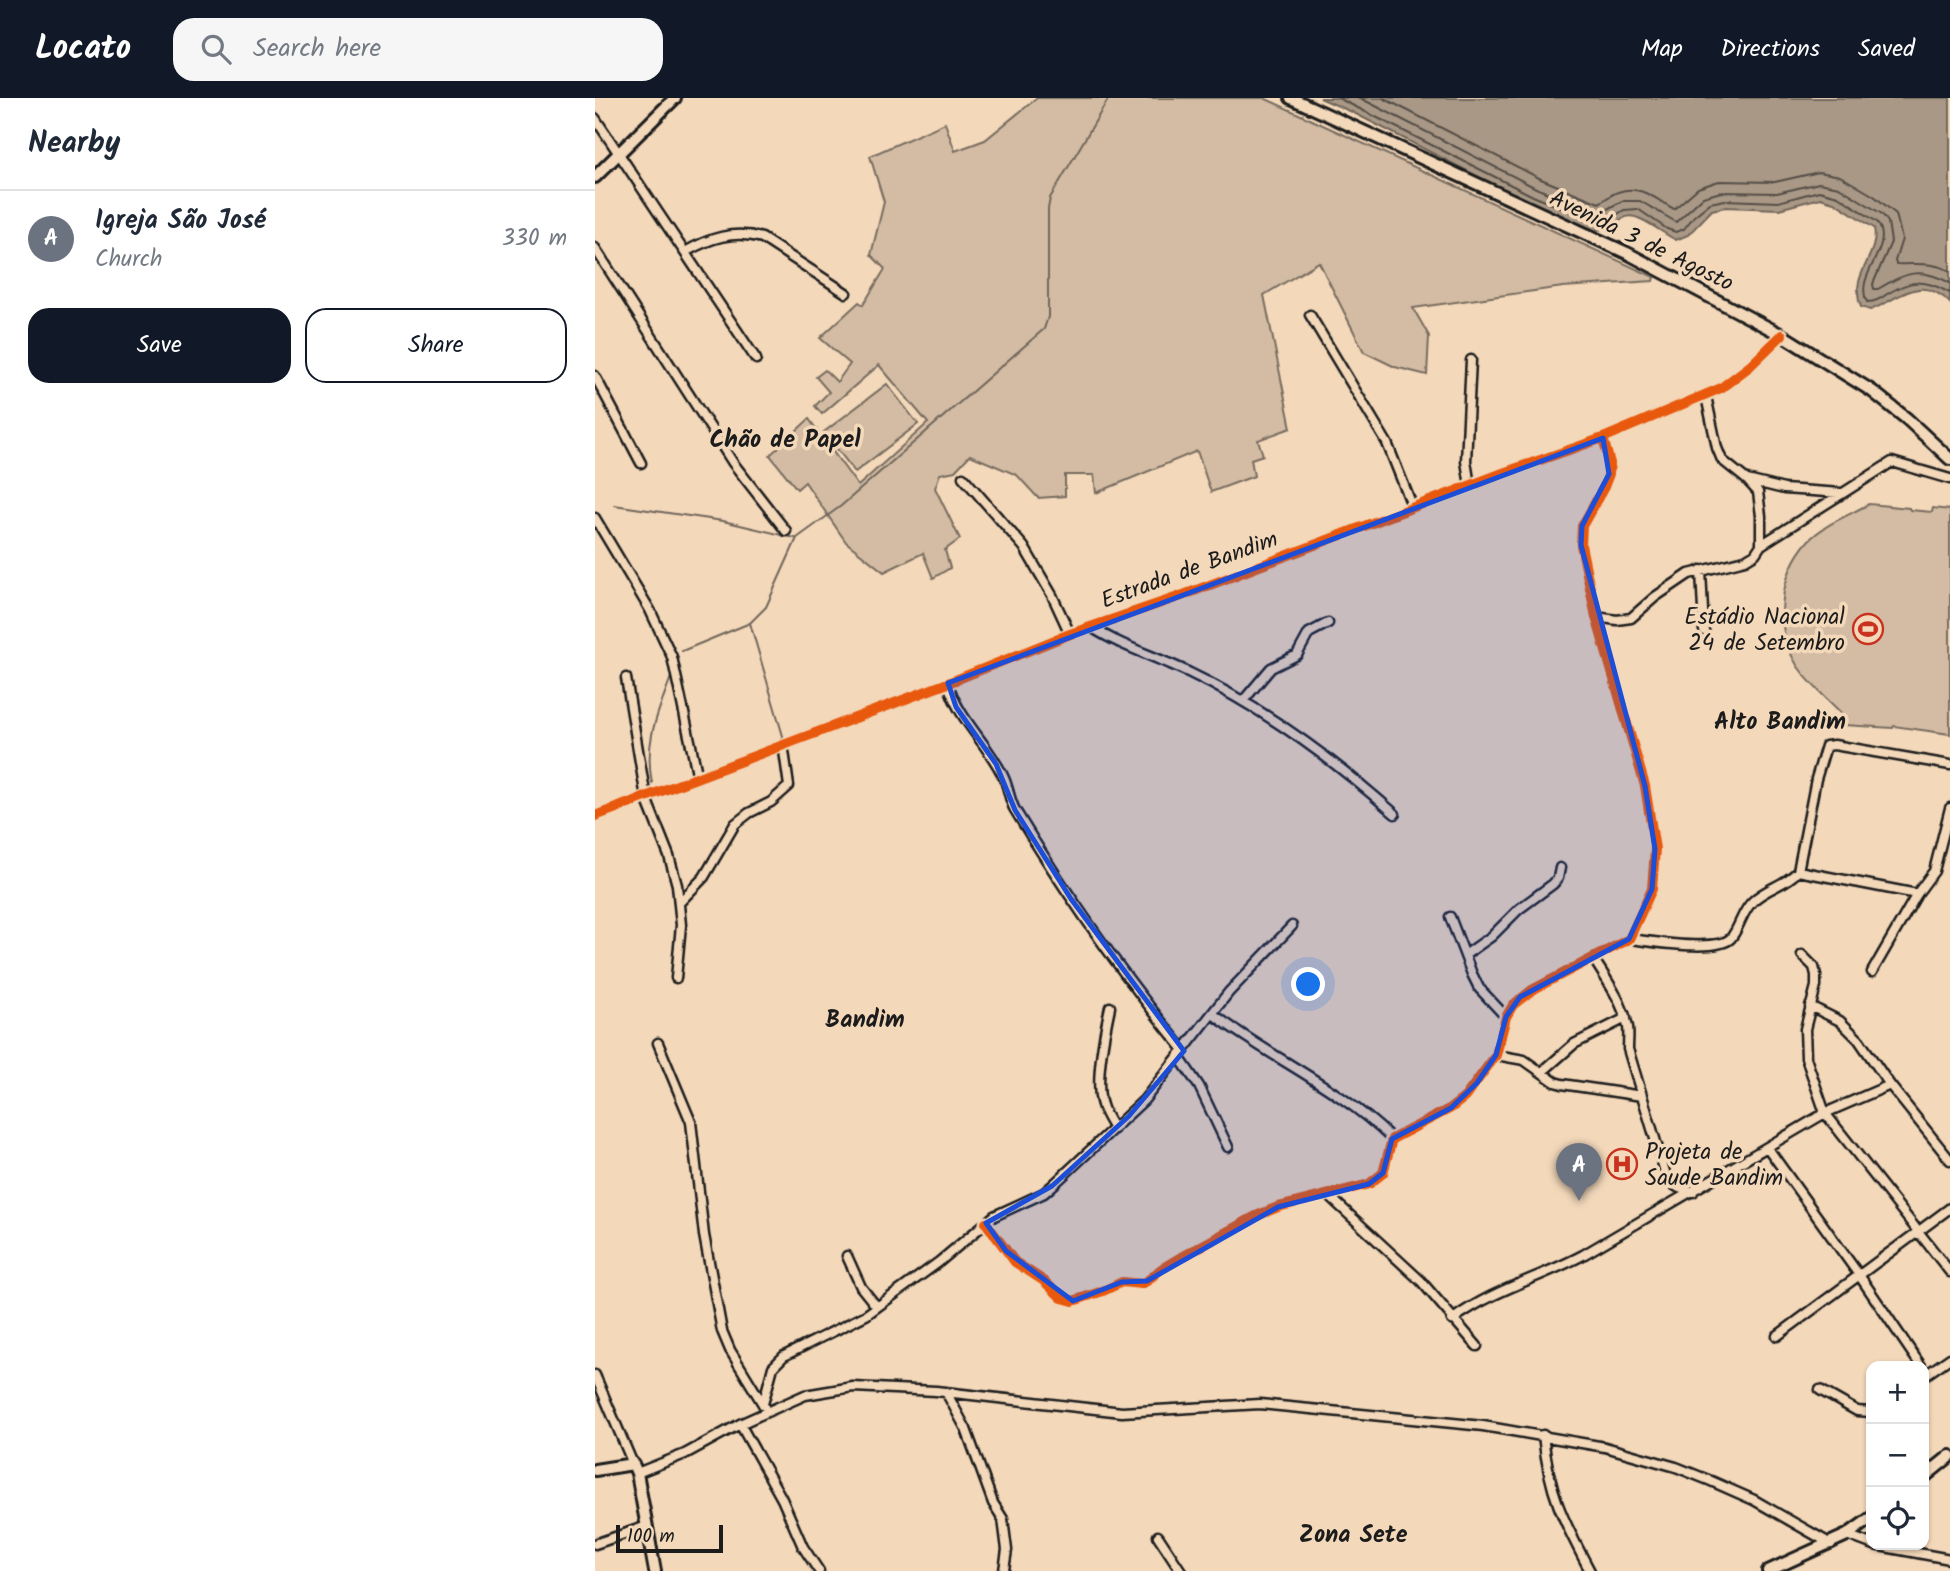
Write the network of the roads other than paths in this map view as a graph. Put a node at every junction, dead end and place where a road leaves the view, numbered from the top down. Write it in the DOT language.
graph roads {
  1 [pos="675,98"];
  2 [pos="1291,98"];
  3 [pos="595,118"];
  4 [pos="619,154"];
  5 [pos="595,177"];
  6 [pos="595,248"];
  7 [pos="685,252"];
  8 [pos="846,293"];
  9 [pos="1310,315"];
  10 [pos="1782,335"];
  11 [pos="756,359"];
  12 [pos="1471,360"];
  13 [pos="595,376"];
  14 [pos="1706,396"];
  15 [pos="1603,438"];
  16 [pos="1950,459"];
  17 [pos="641,463"];
  18 [pos="963,477"];
  19 [pos="1950,479"];
  20 [pos="1747,480"];
  21 [pos="1470,486"];
  22 [pos="1842,493"];
  23 [pos="1413,508"];
  24 [pos="595,518"];
  25 [pos="786,531"];
  26 [pos="1761,545"];
  27 [pos="1701,570"];
  28 [pos="1596,617"];
  29 [pos="1328,623"];
  30 [pos="1091,627"];
  31 [pos="1704,631"];
  32 [pos="1070,634"];
  33 [pos="626,678"];
  34 [pos="948,683"];
  35 [pos="1243,701"];
  36 [pos="783,744"];
  37 [pos="1950,765"];
  38 [pos="698,778"];
  39 [pos="646,798"];
  40 [pos="1950,808"];
  41 [pos="1395,814"];
  42 [pos="595,816"];
  43 [pos="1560,868"];
  44 [pos="1798,871"];
  45 [pos="1917,894"];
  46 [pos="679,903"];
  47 [pos="1450,916"];
  48 [pos="1292,926"];
  49 [pos="1629,939"];
  50 [pos="1465,955"];
  51 [pos="1802,955"];
  52 [pos="1593,958"];
  53 [pos="1872,972"];
  54 [pos="676,978"];
  55 [pos="1810,1006"];
  56 [pos="1110,1007"];
  57 [pos="1213,1014"];
  58 [pos="1506,1017"];
  59 [pos="1626,1018"];
  60 [pos="658,1043"];
  61 [pos="1181,1054"];
  62 [pos="1496,1055"];
  63 [pos="1542,1072"];
  64 [pos="1890,1085"];
  65 [pos="1642,1096"];
  66 [pos="1825,1113"];
  67 [pos="1114,1129"];
  68 [pos="1392,1139"];
  69 [pos="1228,1147"];
  70 [pos="1767,1147"];
  71 [pos="1950,1160"];
  72 [pos="1693,1192"];
  73 [pos="1328,1195"];
  74 [pos="1950,1208"];
  75 [pos="986,1223"];
  76 [pos="1919,1232"];
  77 [pos="847,1256"];
  78 [pos="1950,1272"];
  79 [pos="1859,1275"];
  80 [pos="877,1307"];
  81 [pos="1452,1320"];
  82 [pos="1777,1336"];
  83 [pos="1477,1346"];
  84 [pos="1950,1358"];
  85 [pos="1917,1361"];
  86 [pos="1929,1369"];
  87 [pos="595,1375"];
  88 [pos="1820,1390"];
  89 [pos="946,1392"];
  90 [pos="765,1407"];
  91 [pos="1866,1412"];
  92 [pos="740,1423"];
  93 [pos="1543,1435"];
  94 [pos="1950,1456"];
  95 [pos="635,1469"];
  96 [pos="595,1470"];
  97 [pos="1929,1473"];
  98 [pos="1866,1522"];
  99 [pos="647,1526"];
  100 [pos="1847,1535"];
  101 [pos="1158,1536"];
  102 [pos="1866,1542"];
  103 [pos="595,1544"];
  104 [pos="1831,1544"];
  105 [pos="1904,1550"];
  106 [pos="1950,1559"];
  107 [pos="653,1570"];
  108 [pos="1004,1570"];
  109 [pos="819,1571"];
  110 [pos="1181,1571"];
  111 [pos="1590,1571"];
  112 [pos="1767,1571"];
  1 -- 4 [label="street"];
  2 -- 10 [label="street, Avenida 3 de Agosto"];
  3 -- 4 [label="street"];
  4 -- 5 [label="street"];
  4 -- 7 [label="street"];
  6 -- 25 [label="street"];
  7 -- 8 [label="street"];
  7 -- 11 [label="street"];
  9 -- 23 [label="street"];
  10 -- 14 [label="street, Estrada de Bandim"];
  10 -- 16 [label="street, Avenida 3 de Agosto"];
  12 -- 21 [label="street"];
  13 -- 17 [label="street"];
  14 -- 15 [label="street, Estrada de Bandim"];
  14 -- 20 [label="street"];
  15 -- 21 [label="street, Estrada de Bandim"];
  15 -- 28 [label="street"];
  18 -- 32 [label="street"];
  19 -- 22 [label="street"];
  20 -- 22 [label="street"];
  20 -- 26 [label="street"];
  21 -- 23 [label="street, Estrada de Bandim"];
  22 -- 26 [label="street"];
  23 -- 30 [label="street, Estrada de Bandim"];
  24 -- 38 [label="street"];
  26 -- 27 [label="street"];
  27 -- 28 [label="street"];
  27 -- 31 [label="street"];
  28 -- 49 [label="street"];
  29 -- 35 [label="street"];
  30 -- 32 [label="street, Estrada de Bandim"];
  30 -- 35 [label="street"];
  32 -- 34 [label="street, Estrada de Bandim"];
  33 -- 39 [label="street"];
  34 -- 36 [label="street, Estrada de Bandim"];
  34 -- 61 [label="street"];
  35 -- 41 [label="street"];
  36 -- 38 [label="street, Estrada de Bandim"];
  36 -- 46 [label="street"];
  37 -- 44 [label="street"];
  38 -- 39 [label="street, Estrada de Bandim"];
  39 -- 42 [label="street, Estrada de Bandim"];
  39 -- 46 [label="street"];
  40 -- 45 [label="street"];
  43 -- 50 [label="street"];
  44 -- 45 [label="street"];
  44 -- 49 [label="street"];
  45 -- 53 [label="street"];
  46 -- 54 [label="street"];
  47 -- 50 [label="street"];
  48 -- 57 [label="street"];
  49 -- 52 [label="street"];
  50 -- 58 [label="street"];
  51 -- 55 [label="street"];
  52 -- 58 [label="street"];
  52 -- 59 [label="street"];
  55 -- 64 [label="street"];
  55 -- 66 [label="street"];
  56 -- 67 [label="street"];
  57 -- 61 [label="street"];
  57 -- 68 [label="street"];
  58 -- 62 [label="street"];
  59 -- 63 [label="street"];
  59 -- 65 [label="street"];
  60 -- 90 [label="street"];
  61 -- 67 [label="street"];
  61 -- 69 [label="street"];
  62 -- 63 [label="street"];
  62 -- 68 [label="street"];
  63 -- 65 [label="street"];
  64 -- 66 [label="street"];
  64 -- 71 [label="street"];
  65 -- 72 [label="street"];
  66 -- 70 [label="street"];
  66 -- 76 [label="street"];
  67 -- 75 [label="street"];
  68 -- 73 [label="street"];
  70 -- 72 [label="street"];
  70 -- 79 [label="street"];
  72 -- 81 [label="street"];
  73 -- 75 [label="street"];
  73 -- 81 [label="street"];
  74 -- 76 [label="street"];
  75 -- 80 [label="street"];
  76 -- 78 [label="street"];
  76 -- 79 [label="street"];
  77 -- 80 [label="street"];
  79 -- 82 [label="street"];
  79 -- 85 [label="street"];
  80 -- 90 [label="street"];
  81 -- 83 [label="street"];
  84 -- 86 [label="street"];
  87 -- 95 [label="street"];
  88 -- 91 [label="street"];
  89 -- 90 [label="street"];
  89 -- 93 [label="street"];
  89 -- 108 [label="street"];
  90 -- 92 [label="street"];
  92 -- 95 [label="street"];
  92 -- 109 [label="street"];
  93 -- 104 [label="street"];
  93 -- 111 [label="street"];
  94 -- 97 [label="street"];
  95 -- 96 [label="street"];
  95 -- 99 [label="street"];
  98 -- 100 [label="street"];
  99 -- 103 [label="street"];
  99 -- 107 [label="street"];
  100 -- 102 [label="street"];
  100 -- 104 [label="street"];
  101 -- 110 [label="street"];
  104 -- 112 [label="street"];
  105 -- 106 [label="street"];
}
